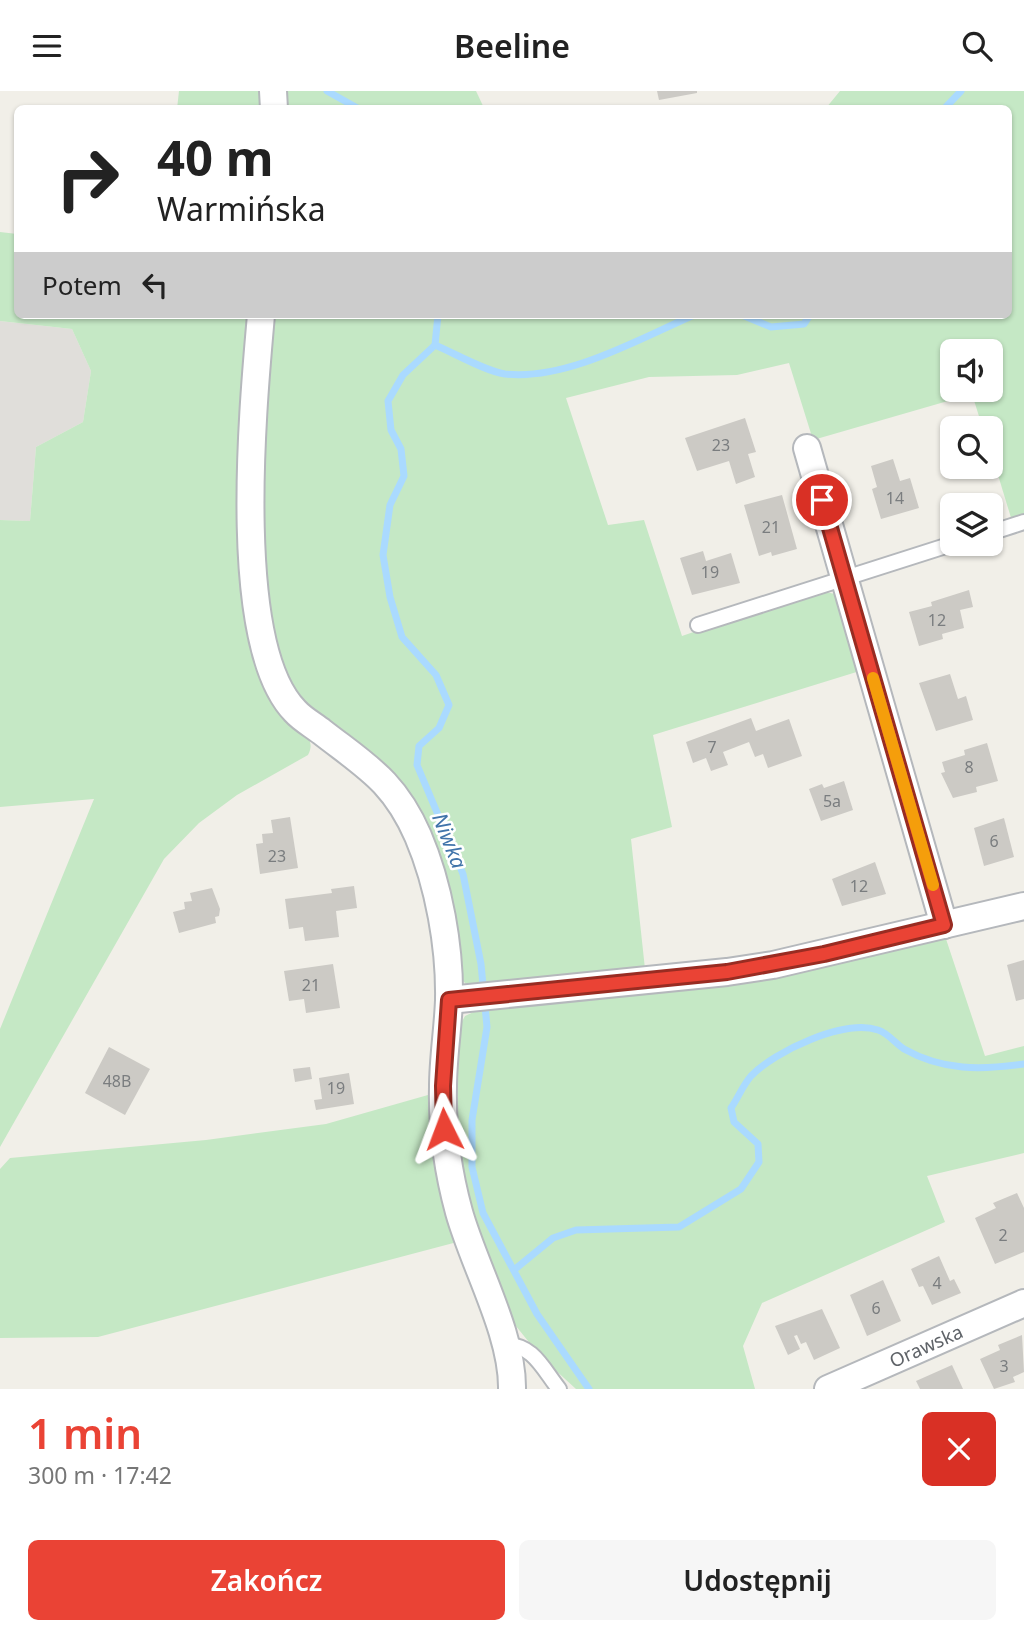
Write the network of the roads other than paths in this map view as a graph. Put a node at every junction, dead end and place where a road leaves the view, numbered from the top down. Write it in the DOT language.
graph roads {
  1 [pos="261,319"];
  2 [pos="807,448"];
  3 [pos="1024,522"];
  4 [pos="1003,529"];
  5 [pos="940,548"];
  6 [pos="844,577"];
  7 [pos="698,625"];
  8 [pos="1024,906"];
  9 [pos="944,925"];
  10 [pos="461,999"];
  11 [pos="1024,1303"];
  12 [pos="505,1345"];
  13 [pos="512,1389"];
  14 [pos="559,1389"];
  15 [pos="828,1389"];
  1 -- 10 [label="street"];
  2 -- 6 [label="street"];
  3 -- 4 [label="lane"];
  5 -- 6 [label="lane"];
  6 -- 7 [label="lane"];
  6 -- 9 [label="street"];
  8 -- 9 [label="street"];
  9 -- 10 [label="street"];
  10 -- 12 [label="street"];
  11 -- 15 [label="street, Orawska"];
  12 -- 13 [label="street"];
  12 -- 14 [label="lane"];
}
